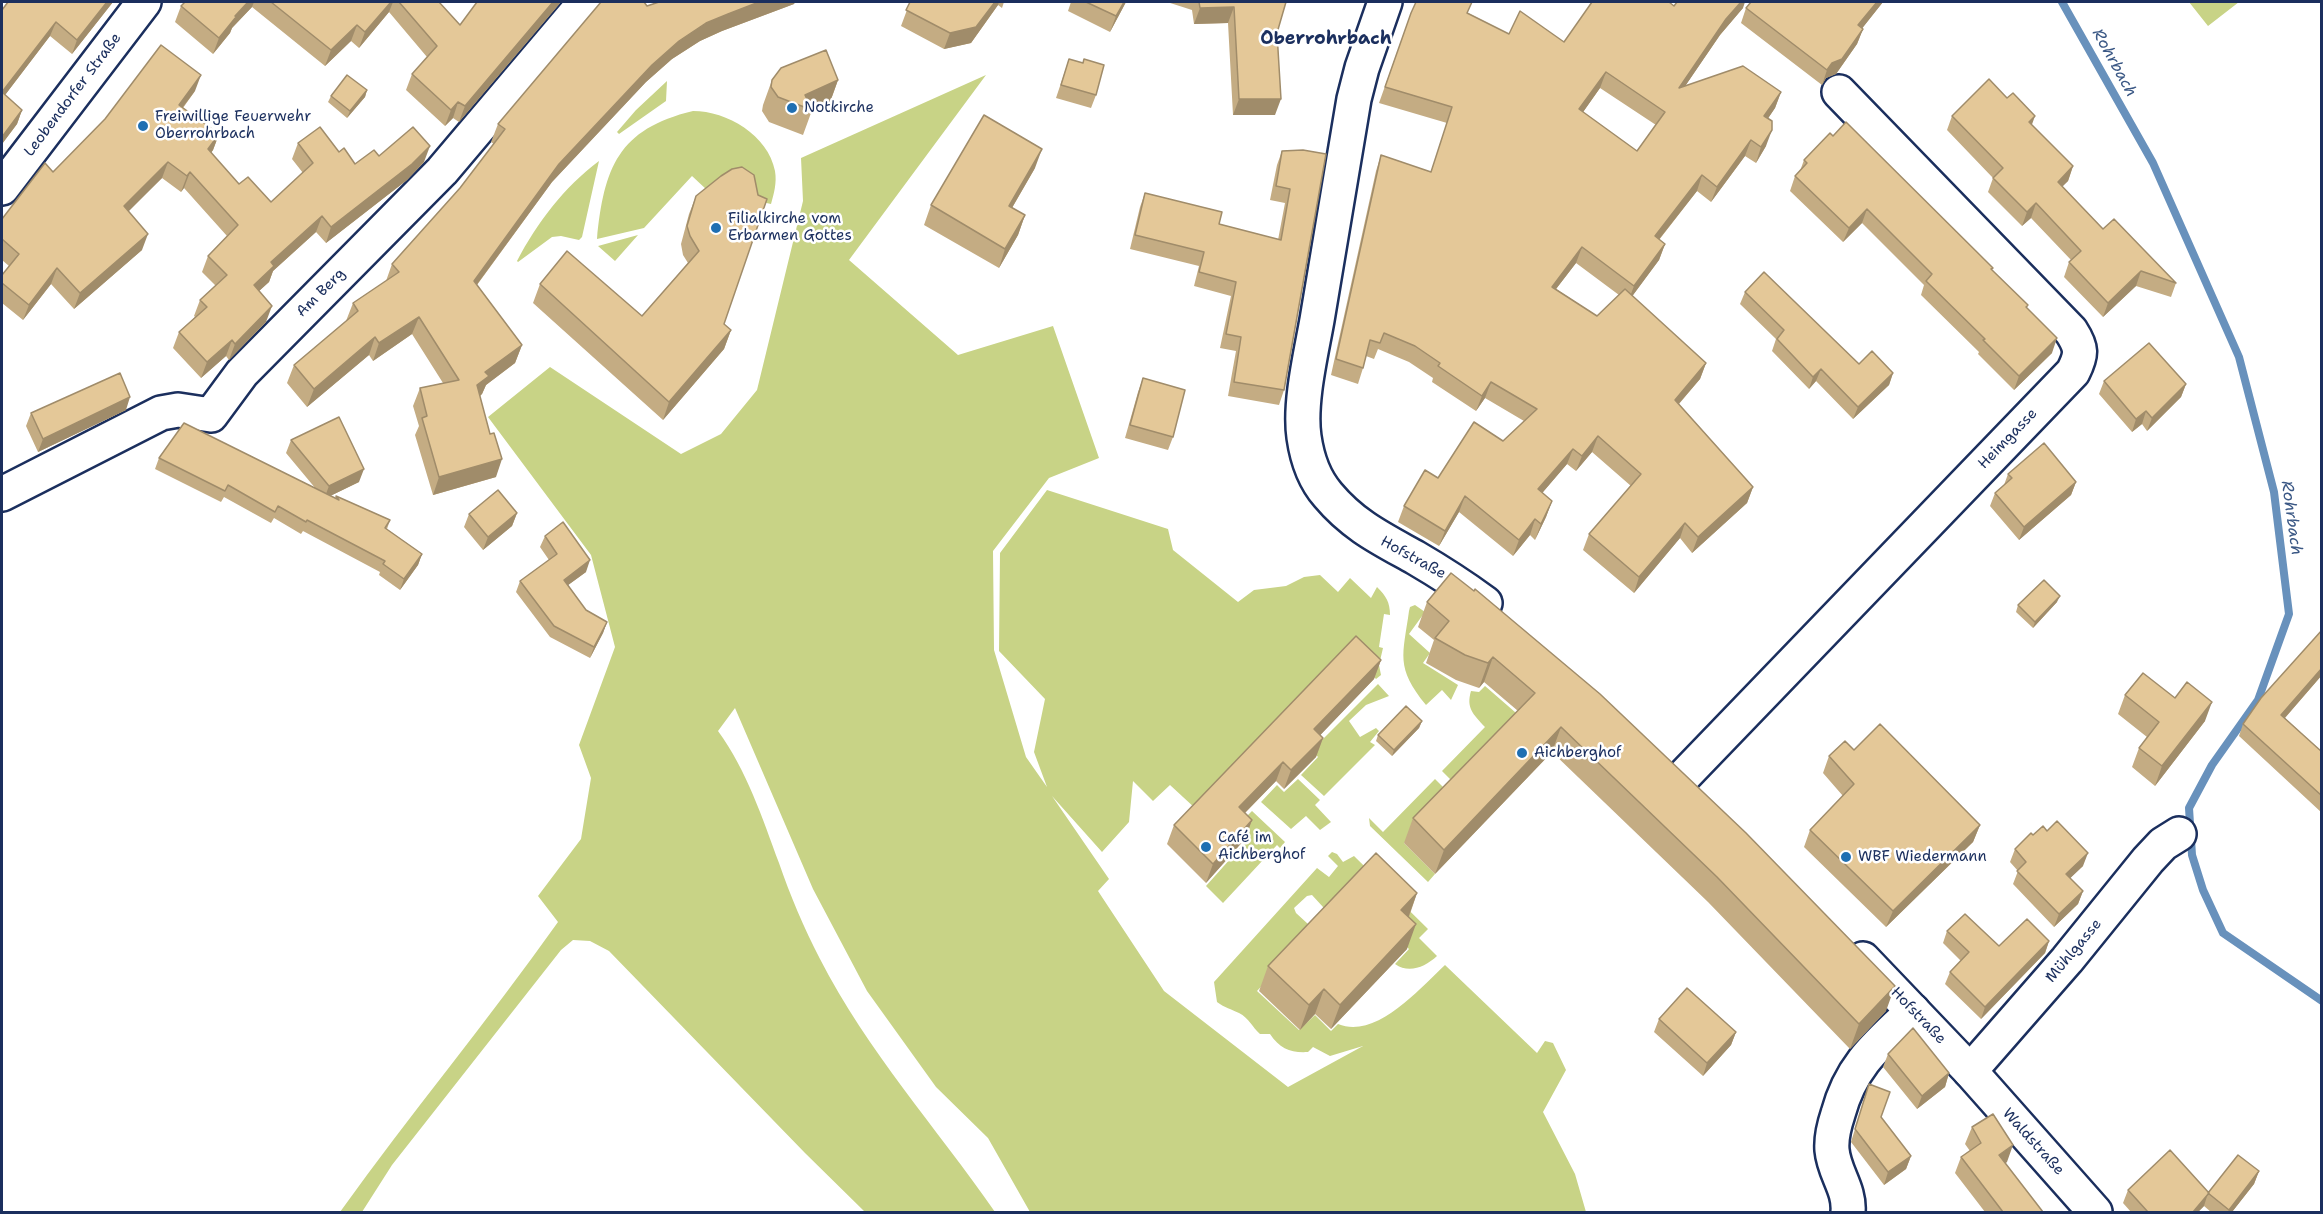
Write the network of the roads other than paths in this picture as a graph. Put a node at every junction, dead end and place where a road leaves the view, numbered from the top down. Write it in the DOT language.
graph roads {
  1 [pos="144,2"];
  2 [pos="585,2"];
  3 [pos="1385,2"];
  4 [pos="1839,92"];
  5 [pos="2,188"];
  6 [pos="2,494"];
  7 [pos="1509,622"];
  8 [pos="1656,754"];
  9 [pos="1682,778"];
  10 [pos="1706,802"];
  11 [pos="2179,834"];
  12 [pos="1842,938"];
  13 [pos="1913,1011"];
  14 [pos="1970,1071"];
  15 [pos="1848,1212"];
  16 [pos="2096,1212"];
  1 -- 5 [label="street, Leobendorfer Straße"];
  2 -- 6 [label="street, Am Berg"];
  3 -- 7 [label="street, Hofstraße"];
  4 -- 9 [label="street, Heimgasse"];
  8 -- 9 [label="street"];
  9 -- 10 [label="street"];
  11 -- 14 [label="street, Mühlgasse"];
  12 -- 13 [label="street, Hofstraße"];
  13 -- 14 [label="street, Hofstraße"];
  13 -- 15 [label="street"];
  14 -- 16 [label="street, Waldstraße"];
}
